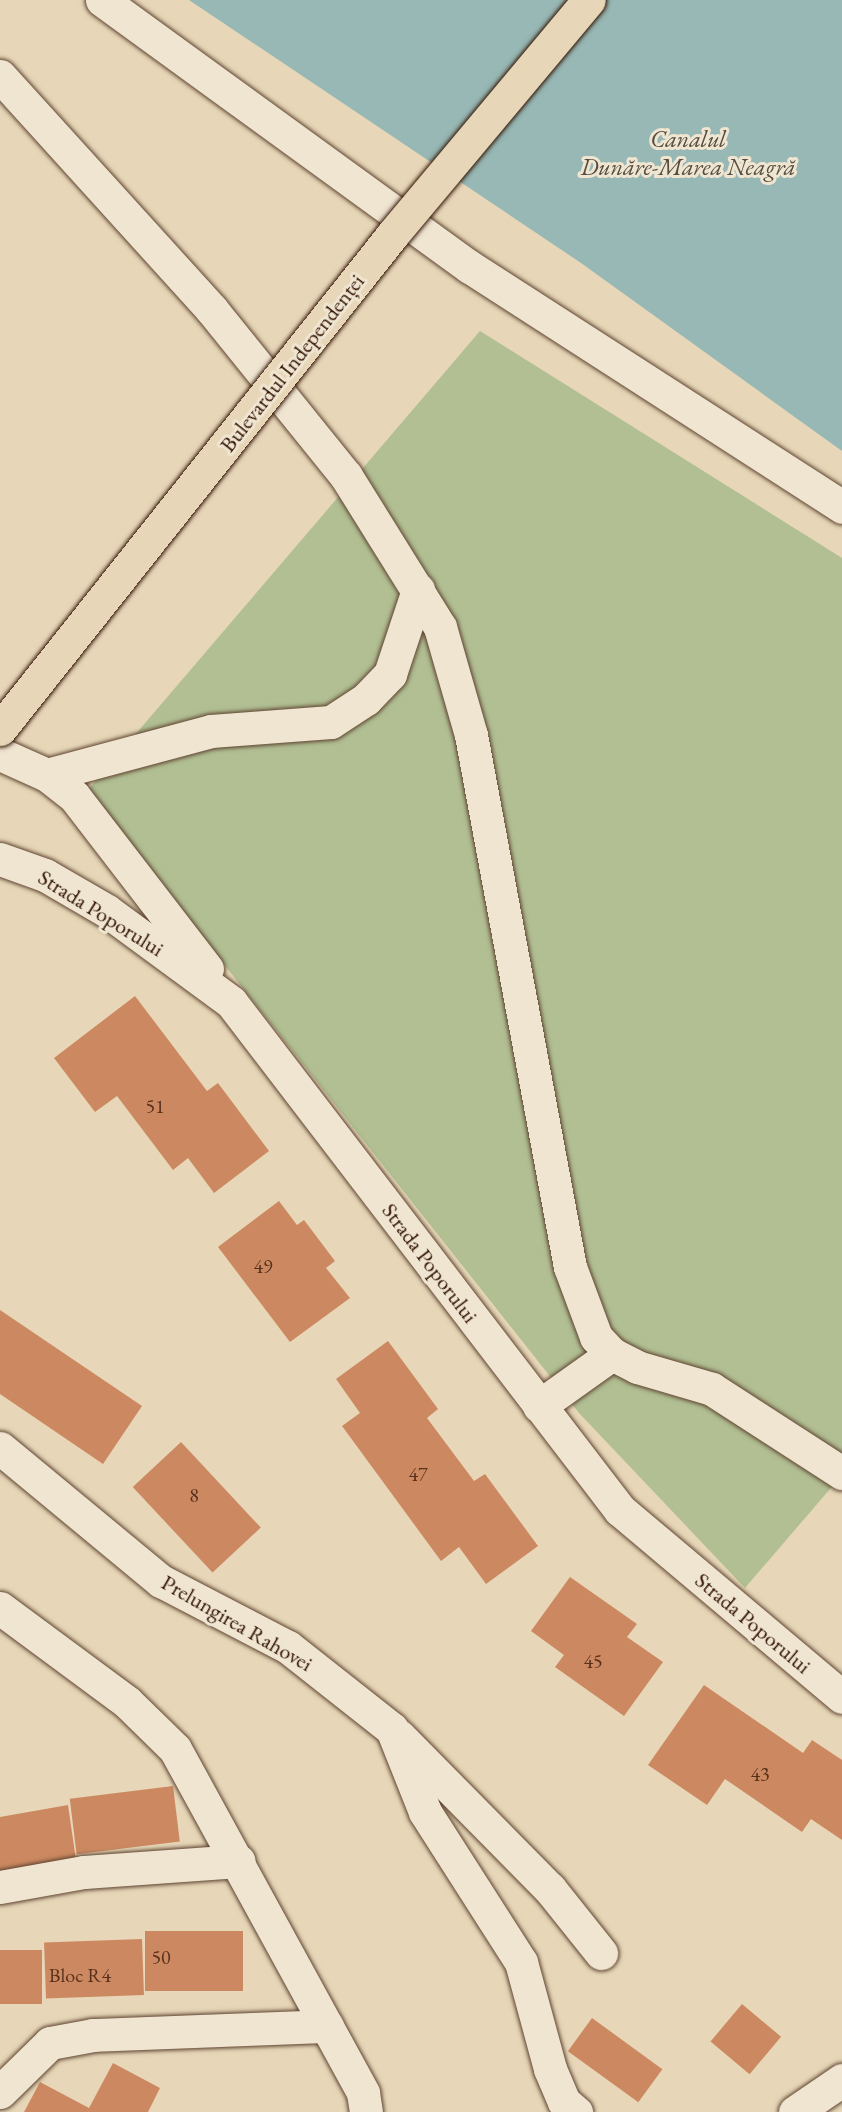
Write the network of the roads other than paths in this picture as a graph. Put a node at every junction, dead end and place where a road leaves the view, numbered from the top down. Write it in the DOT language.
graph roads {
  1 [pos="102,0"];
  2 [pos="589,0"];
  3 [pos="0,76"];
  4 [pos="842,507"];
  5 [pos="418,590"];
  6 [pos="0,729"];
  7 [pos="0,754"];
  8 [pos="47,775"];
  9 [pos="0,859"];
  10 [pos="231,1002"];
  11 [pos="612,1354"];
  12 [pos="539,1406"];
  13 [pos="0,1448"];
  14 [pos="842,1473"];
  15 [pos="0,1608"];
  16 [pos="842,1697"];
  17 [pos="392,1728"];
  18 [pos="239,1861"];
  19 [pos="0,1887"];
  20 [pos="601,1953"];
  21 [pos="327,2026"];
  22 [pos="842,2080"];
  23 [pos="0,2092"];
  24 [pos="366,2112"];
  25 [pos="576,2112"];
  26 [pos="795,2112"];
  1 -- 4 [label="street"];
  2 -- 6 [label="main road, Bulevardul Independenței, bridge"];
  3 -- 5 [label="street"];
  5 -- 8 [label="street"];
  5 -- 11 [label="street"];
  7 -- 8 [label="street"];
  8 -- 10 [label="street"];
  9 -- 10 [label="street, Strada Poporului"];
  10 -- 12 [label="street, Strada Poporului"];
  11 -- 12 [label="street"];
  11 -- 14 [label="street"];
  12 -- 16 [label="street, Strada Poporului"];
  13 -- 17 [label="street, Prelungirea Rahovei"];
  15 -- 18 [label="street"];
  17 -- 20 [label="street, Prelungirea Rahovei"];
  17 -- 25 [label="street"];
  18 -- 19 [label="street"];
  18 -- 21 [label="street"];
  21 -- 23 [label="street"];
  21 -- 24 [label="street"];
  22 -- 26 [label="street"];
}
